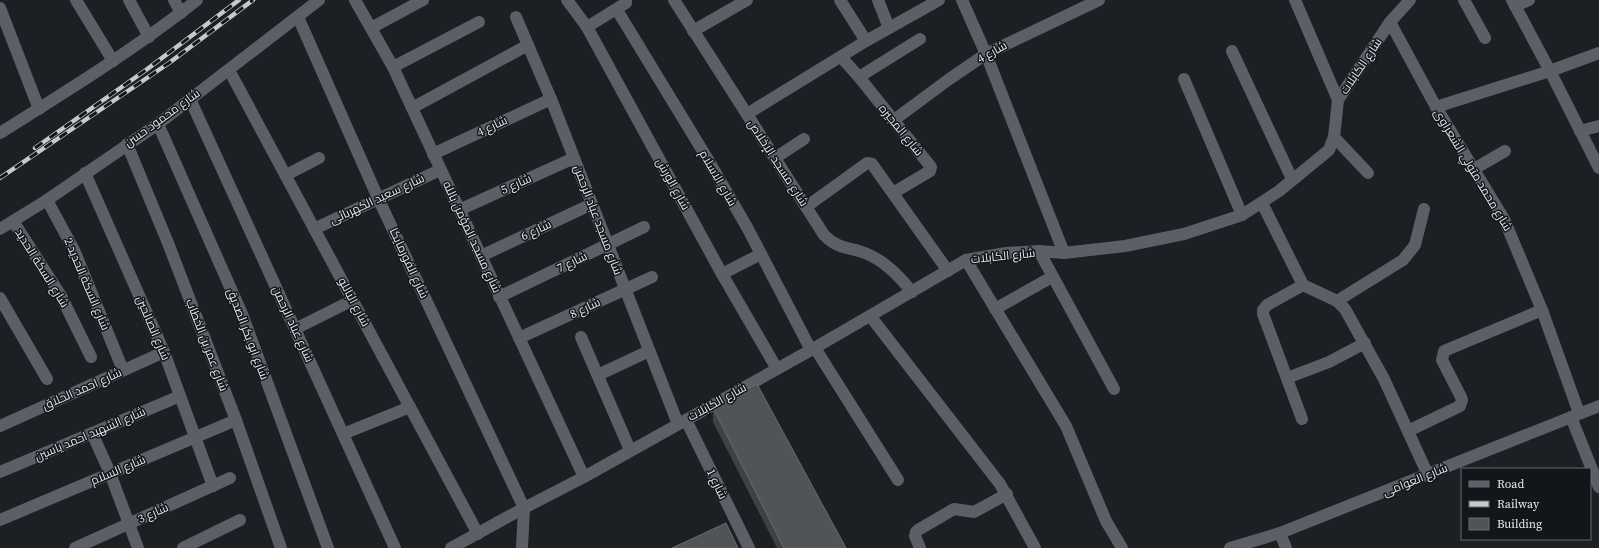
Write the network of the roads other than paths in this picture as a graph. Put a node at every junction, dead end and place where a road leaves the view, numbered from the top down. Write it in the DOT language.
graph roads {
  1 [pos="76,0"];
  2 [pos="129,0"];
  3 [pos="174,0"];
  4 [pos="197,0"];
  5 [pos="319,0"];
  6 [pos="355,0"];
  7 [pos="423,0"];
  8 [pos="567,0"];
  9 [pos="626,0"];
  10 [pos="674,0"];
  11 [pos="747,0"];
  12 [pos="840,0"];
  13 [pos="878,0"];
  14 [pos="939,0"];
  15 [pos="962,0"];
  16 [pos="1099,0"];
  17 [pos="1295,0"];
  18 [pos="1410,0"];
  19 [pos="1464,0"];
  20 [pos="1529,0"];
  21 [pos="1513,3"];
  22 [pos="0,8"];
  23 [pos="617,10"];
  24 [pos="181,13"];
  25 [pos="298,17"];
  26 [pos="516,17"];
  27 [pos="478,22"];
  28 [pos="1390,22"];
  29 [pos="587,27"];
  30 [pos="371,28"];
  31 [pos="889,28"];
  32 [pos="693,31"];
  33 [pos="149,37"];
  34 [pos="1485,38"];
  35 [pos="920,39"];
  36 [pos="866,41"];
  37 [pos="528,45"];
  38 [pos="1232,51"];
  39 [pos="1599,53"];
  40 [pos="986,54"];
  41 [pos="841,57"];
  42 [pos="113,62"];
  43 [pos="393,67"];
  44 [pos="229,70"];
  45 [pos="1550,71"];
  46 [pos="859,78"];
  47 [pos="1184,79"];
  48 [pos="190,99"];
  49 [pos="551,99"];
  50 [pos="1338,100"];
  51 [pos="1436,107"];
  52 [pos="412,108"];
  53 [pos="39,109"];
  54 [pos="746,114"];
  55 [pos="894,120"];
  56 [pos="158,124"];
  57 [pos="1599,126"];
  58 [pos="1580,131"];
  59 [pos="0,133"];
  60 [pos="1334,137"];
  61 [pos="804,139"];
  62 [pos="127,144"];
  63 [pos="1505,151"];
  64 [pos="433,154"];
  65 [pos="319,158"];
  66 [pos="574,158"];
  67 [pos="775,158"];
  68 [pos="1599,168"];
  69 [pos="1474,169"];
  70 [pos="440,170"];
  71 [pos="85,173"];
  72 [pos="1368,173"];
  73 [pos="286,175"];
  74 [pos="1292,179"];
  75 [pos="893,193"];
  76 [pos="378,198"];
  77 [pos="47,200"];
  78 [pos="1262,203"];
  79 [pos="592,204"];
  80 [pos="806,207"];
  81 [pos="1424,209"];
  82 [pos="459,210"];
  83 [pos="1242,215"];
  84 [pos="13,221"];
  85 [pos="644,227"];
  86 [pos="0,229"];
  87 [pos="314,229"];
  88 [pos="608,244"];
  89 [pos="1039,252"];
  90 [pos="1064,253"];
  91 [pos="761,254"];
  92 [pos="481,256"];
  93 [pos="966,260"];
  94 [pos="948,271"];
  95 [pos="722,274"];
  96 [pos="652,277"];
  97 [pos="1052,277"];
  98 [pos="1303,285"];
  99 [pos="625,289"];
  100 [pos="912,292"];
  101 [pos="499,296"];
  102 [pos="0,298"];
  103 [pos="353,300"];
  104 [pos="1337,301"];
  105 [pos="995,309"];
  106 [pos="1542,310"];
  107 [pos="871,317"];
  108 [pos="295,329"];
  109 [pos="581,337"];
  110 [pos="519,338"];
  111 [pos="1365,343"];
  112 [pos="813,349"];
  113 [pos="649,351"];
  114 [pos="164,352"];
  115 [pos="91,357"];
  116 [pos="776,369"];
  117 [pos="123,370"];
  118 [pos="598,375"];
  119 [pos="1287,378"];
  120 [pos="47,379"];
  121 [pos="1114,389"];
  122 [pos="180,396"];
  123 [pos="410,406"];
  124 [pos="1599,406"];
  125 [pos="1575,415"];
  126 [pos="1302,419"];
  127 [pos="236,420"];
  128 [pos="682,422"];
  129 [pos="0,426"];
  130 [pos="1408,431"];
  131 [pos="92,433"];
  132 [pos="343,434"];
  133 [pos="195,437"];
  134 [pos="630,450"];
  135 [pos="0,472"];
  136 [pos="110,473"];
  137 [pos="1428,475"];
  138 [pos="584,477"];
  139 [pos="230,478"];
  140 [pos="898,480"];
  141 [pos="213,486"];
  142 [pos="1599,487"];
  143 [pos="1007,494"];
  144 [pos="524,508"];
  145 [pos="0,520"];
  146 [pos="240,520"];
  147 [pos="129,524"];
  148 [pos="1280,533"];
  149 [pos="478,534"];
  150 [pos="75,548"];
  151 [pos="138,548"];
  152 [pos="184,548"];
  153 [pos="281,548"];
  154 [pos="328,548"];
  155 [pos="395,548"];
  156 [pos="451,548"];
  157 [pos="522,548"];
  158 [pos="749,548"];
  159 [pos="920,548"];
  160 [pos="1035,548"];
  161 [pos="1122,548"];
  162 [pos="1230,548"];
  163 [pos="1286,548"];
  1 -- 42 [label="street"];
  2 -- 33 [label="street"];
  3 -- 24 [label="street"];
  4 -- 24 [label="street"];
  5 -- 25 [label="street, شارع محمود حسن"];
  6 -- 30 [label="street, شارع مسجد المؤمن بالله"];
  7 -- 30 [label="street"];
  8 -- 29 [label="street, شارع الورش"];
  9 -- 23 [label="street"];
  10 -- 32 [label="street, شارع مسجد الإخلاص"];
  11 -- 32 [label="street"];
  12 -- 36 [label="street"];
  13 -- 31 [label="street"];
  14 -- 31 [label="street"];
  15 -- 40 [label="street"];
  16 -- 40 [label="street, شارع 4"];
  17 -- 50 [label="street"];
  18 -- 28 [label="street, شارع الكابلات"];
  19 -- 34 [label="street"];
  20 -- 21 [label="street"];
  21 -- 45 [label="street"];
  22 -- 53 [label="street"];
  23 -- 29 [label="street"];
  23 -- 91 [label="street, شارع الاسلام"];
  24 -- 33 [label="street"];
  25 -- 44 [label="street, شارع محمود حسن"];
  25 -- 76 [label="street, شارع الفورمايكا"];
  26 -- 37 [label="street, شارع مسجد عباد الرحمن"];
  27 -- 43 [label="street"];
  28 -- 50 [label="street, شارع الكابلات"];
  28 -- 51 [label="street, شارع محمد متولي الشعراوى"];
  29 -- 95 [label="street, شارع الورش"];
  30 -- 43 [label="street, شارع مسجد المؤمن بالله"];
  31 -- 36 [label="street"];
  32 -- 54 [label="street, شارع مسجد الإخلاص"];
  33 -- 42 [label="street"];
  35 -- 46 [label="street"];
  36 -- 41 [label="street"];
  37 -- 49 [label="street, شارع مسجد عباد الرحمن"];
  37 -- 52 [label="street"];
  38 -- 74 [label="street"];
  39 -- 45 [label="street"];
  40 -- 55 [label="street, شارع 4"];
  40 -- 90 [label="street"];
  41 -- 46 [label="street, شارع المجيره"];
  41 -- 54 [label="street"];
  42 -- 53 [label="street"];
  43 -- 52 [label="street, شارع مسجد المؤمن بالله"];
  44 -- 48 [label="street, شارع محمود حسن"];
  44 -- 73 [label="street, شارع الباللو"];
  45 -- 51 [label="street"];
  45 -- 58 [label="street"];
  46 -- 55 [label="street, شارع المجيره"];
  47 -- 83 [label="street"];
  48 -- 56 [label="street, شارع محمود حسن"];
  48 -- 108 [label="street, شارع عباد الرحمن"];
  49 -- 64 [label="street, شارع 4"];
  49 -- 66 [label="street, شارع مسجد عباد الرحمن"];
  50 -- 60 [label="street, شارع الكابلات"];
  51 -- 69 [label="street, شارع محمد متولي الشعراوى"];
  52 -- 64 [label="street, شارع مسجد المؤمن بالله"];
  53 -- 59 [label="street"];
  54 -- 67 [label="street, شارع مسجد الإخلاص"];
  55 -- 75 [label="street, شارع المجيره"];
  56 -- 62 [label="street, شارع محمود حسن"];
  56 -- 154 [label="street, شارع ابو بكر الصديق"];
  57 -- 58 [label="street"];
  58 -- 68 [label="street"];
  60 -- 72 [label="street"];
  60 -- 74 [label="street, شارع الكابلات"];
  61 -- 67 [label="street"];
  62 -- 71 [label="street, شارع محمود حسن"];
  62 -- 127 [label="street, شارع عمر بن الخطاب"];
  63 -- 69 [label="street"];
  64 -- 70 [label="street, شارع مسجد المؤمن بالله"];
  65 -- 73 [label="street"];
  66 -- 79 [label="street, شارع مسجد عباد الرحمن"];
  66 -- 82 [label="street, شارع 5"];
  67 -- 80 [label="street, شارع مسجد الإخلاص"];
  69 -- 106 [label="street, شارع محمد متولي الشعراوى"];
  70 -- 76 [label="street, شارع سعيد الكهربائى"];
  70 -- 82 [label="street, شارع مسجد المؤمن بالله"];
  71 -- 77 [label="street, شارع محمود حسن"];
  71 -- 114 [label="street, شارع الصالحين"];
  73 -- 87 [label="street, شارع الباللو"];
  74 -- 78 [label="street, شارع الكابلات"];
  75 -- 80 [label="street"];
  75 -- 94 [label="street"];
  76 -- 87 [label="street, شارع سعيد الكهربائى"];
  76 -- 144 [label="street, شارع الفورمايكا"];
  77 -- 84 [label="street, شارع محمود حسن"];
  77 -- 117 [label="street, شارع السكة الحديد 2"];
  78 -- 83 [label="street, شارع الكابلات"];
  78 -- 98 [label="street"];
  79 -- 88 [label="street, شارع مسجد عباد الرحمن"];
  79 -- 92 [label="street, شارع 6"];
  80 -- 100 [label="street, شارع مسجد الإخلاص"];
  81 -- 104 [label="street"];
  82 -- 92 [label="street, شارع مسجد المؤمن بالله"];
  83 -- 90 [label="street, شارع الكابلات"];
  84 -- 86 [label="street, شارع محمود حسن"];
  84 -- 115 [label="street, شارع السكة الحديد"];
  85 -- 88 [label="street, شارع 7"];
  87 -- 103 [label="street, شارع الباللو"];
  88 -- 99 [label="street, شارع مسجد عباد الرحمن"];
  88 -- 101 [label="street, شارع 7"];
  89 -- 90 [label="street, شارع الكابلات"];
  89 -- 93 [label="street, شارع الكابلات"];
  89 -- 97 [label="street"];
  91 -- 95 [label="street"];
  91 -- 112 [label="street, شارع الاسلام"];
  92 -- 101 [label="street, شارع مسجد المؤمن بالله"];
  93 -- 94 [label="street, شارع الكابلات"];
  93 -- 105 [label="street"];
  94 -- 100 [label="street, شارع الكابلات"];
  95 -- 116 [label="street, شارع الورش"];
  96 -- 99 [label="street, شارع 8"];
  97 -- 105 [label="street"];
  97 -- 121 [label="street"];
  98 -- 104 [label="street"];
  98 -- 119 [label="street"];
  99 -- 110 [label="street, شارع 8"];
  99 -- 113 [label="street, شارع مسجد عباد الرحمن"];
  100 -- 107 [label="street, شارع الكابلات"];
  101 -- 110 [label="street, شارع مسجد المؤمن بالله"];
  102 -- 120 [label="street"];
  103 -- 108 [label="street"];
  103 -- 123 [label="street, شارع الباللو"];
  104 -- 111 [label="street"];
  105 -- 161 [label="street"];
  106 -- 125 [label="street, شارع محمد متولي الشعراوى"];
  106 -- 130 [label="street"];
  107 -- 112 [label="street, شارع الكابلات"];
  107 -- 143 [label="street"];
  108 -- 132 [label="street, شارع عباد الرحمن"];
  109 -- 118 [label="street"];
  110 -- 138 [label="street, شارع مسجد المؤمن بالله"];
  111 -- 119 [label="street"];
  111 -- 130 [label="street"];
  112 -- 116 [label="street, شارع الكابلات"];
  112 -- 140 [label="street, شارع الاسلام"];
  113 -- 118 [label="street"];
  113 -- 128 [label="street, شارع مسجد عباد الرحمن"];
  114 -- 117 [label="street, شارع احمد الحلاق"];
  114 -- 122 [label="street, شارع الصالحين"];
  116 -- 128 [label="street, شارع الكابلات"];
  117 -- 129 [label="street, شارع احمد الحلاق"];
  118 -- 134 [label="street"];
  119 -- 126 [label="street"];
  122 -- 131 [label="street, شارع الشهيد احمد ياسين"];
  122 -- 133 [label="street, شارع الصالحين"];
  123 -- 132 [label="street"];
  123 -- 149 [label="street, شارع الباللو"];
  124 -- 125 [label="street, شارع العوامى"];
  125 -- 137 [label="street, شارع العوامى"];
  125 -- 142 [label="street, شارع محمد متولي الشعراوى"];
  127 -- 133 [label="street, شارع السلام"];
  127 -- 153 [label="street, شارع عمر بن الخطاب"];
  128 -- 134 [label="street, شارع الكابلات"];
  128 -- 158 [label="street, شارع 1"];
  130 -- 137 [label="street"];
  131 -- 135 [label="street, شارع الشهيد احمد ياسين"];
  131 -- 136 [label="street"];
  132 -- 155 [label="street, شارع عباد الرحمن"];
  133 -- 136 [label="street, شارع السلام"];
  133 -- 141 [label="street, شارع الصالحين"];
  134 -- 138 [label="street, شارع الكابلات"];
  136 -- 145 [label="street, شارع السلام"];
  136 -- 147 [label="street"];
  137 -- 148 [label="street, شارع العوامى"];
  138 -- 144 [label="street, شارع الكابلات"];
  139 -- 141 [label="street, شارع 3"];
  141 -- 147 [label="street, شارع 3"];
  143 -- 159 [label="street"];
  143 -- 160 [label="street"];
  144 -- 149 [label="street, شارع الكابلات"];
  144 -- 157 [label="street"];
  146 -- 152 [label="street"];
  147 -- 150 [label="street, شارع 3"];
  147 -- 151 [label="street"];
  148 -- 162 [label="street, شارع العوامى"];
  148 -- 163 [label="street"];
  149 -- 156 [label="street, شارع الكابلات"];
}
